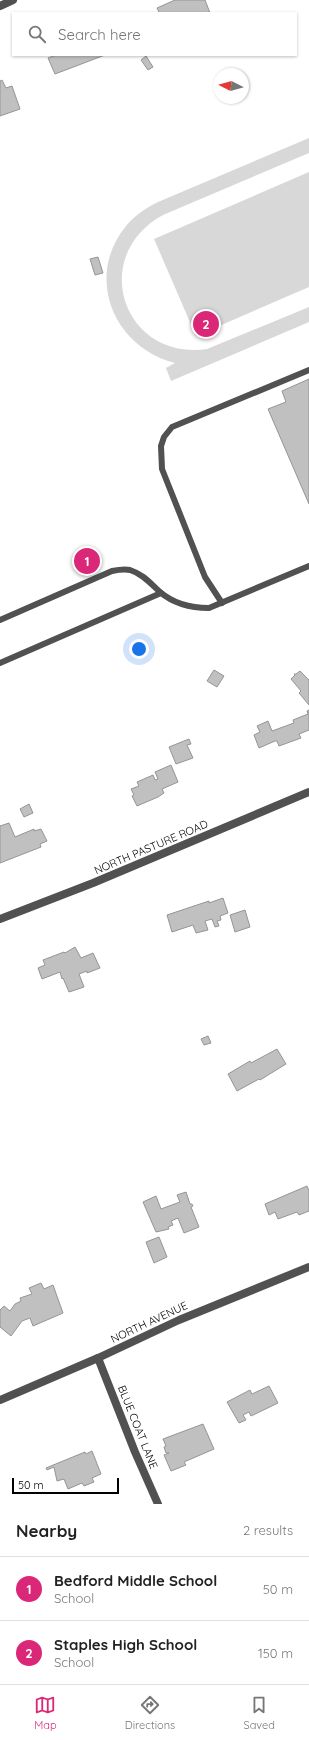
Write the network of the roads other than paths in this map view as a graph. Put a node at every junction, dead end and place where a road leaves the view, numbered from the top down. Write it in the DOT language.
graph roads {
  1 [pos="13,0"];
  2 [pos="0,6"];
  3 [pos="309,370"];
  4 [pos="309,566"];
  5 [pos="161,593"];
  6 [pos="222,603"];
  7 [pos="0,620"];
  8 [pos="0,663"];
  9 [pos="309,792"];
  10 [pos="0,919"];
  11 [pos="309,1266"];
  12 [pos="98,1358"];
  13 [pos="0,1400"];
  14 [pos="158,1504"];
  1 -- 2 [label="street"];
  3 -- 6 [label="lane"];
  4 -- 6 [label="lane"];
  5 -- 6 [label="lane"];
  5 -- 7 [label="lane"];
  5 -- 8 [label="lane"];
  9 -- 10 [label="street, NORTH PASTURE ROAD"];
  11 -- 12 [label="street, NORTH AVENUE"];
  12 -- 13 [label="street, NORTH AVENUE"];
  12 -- 14 [label="street, BLUE COAT LANE"];
}
